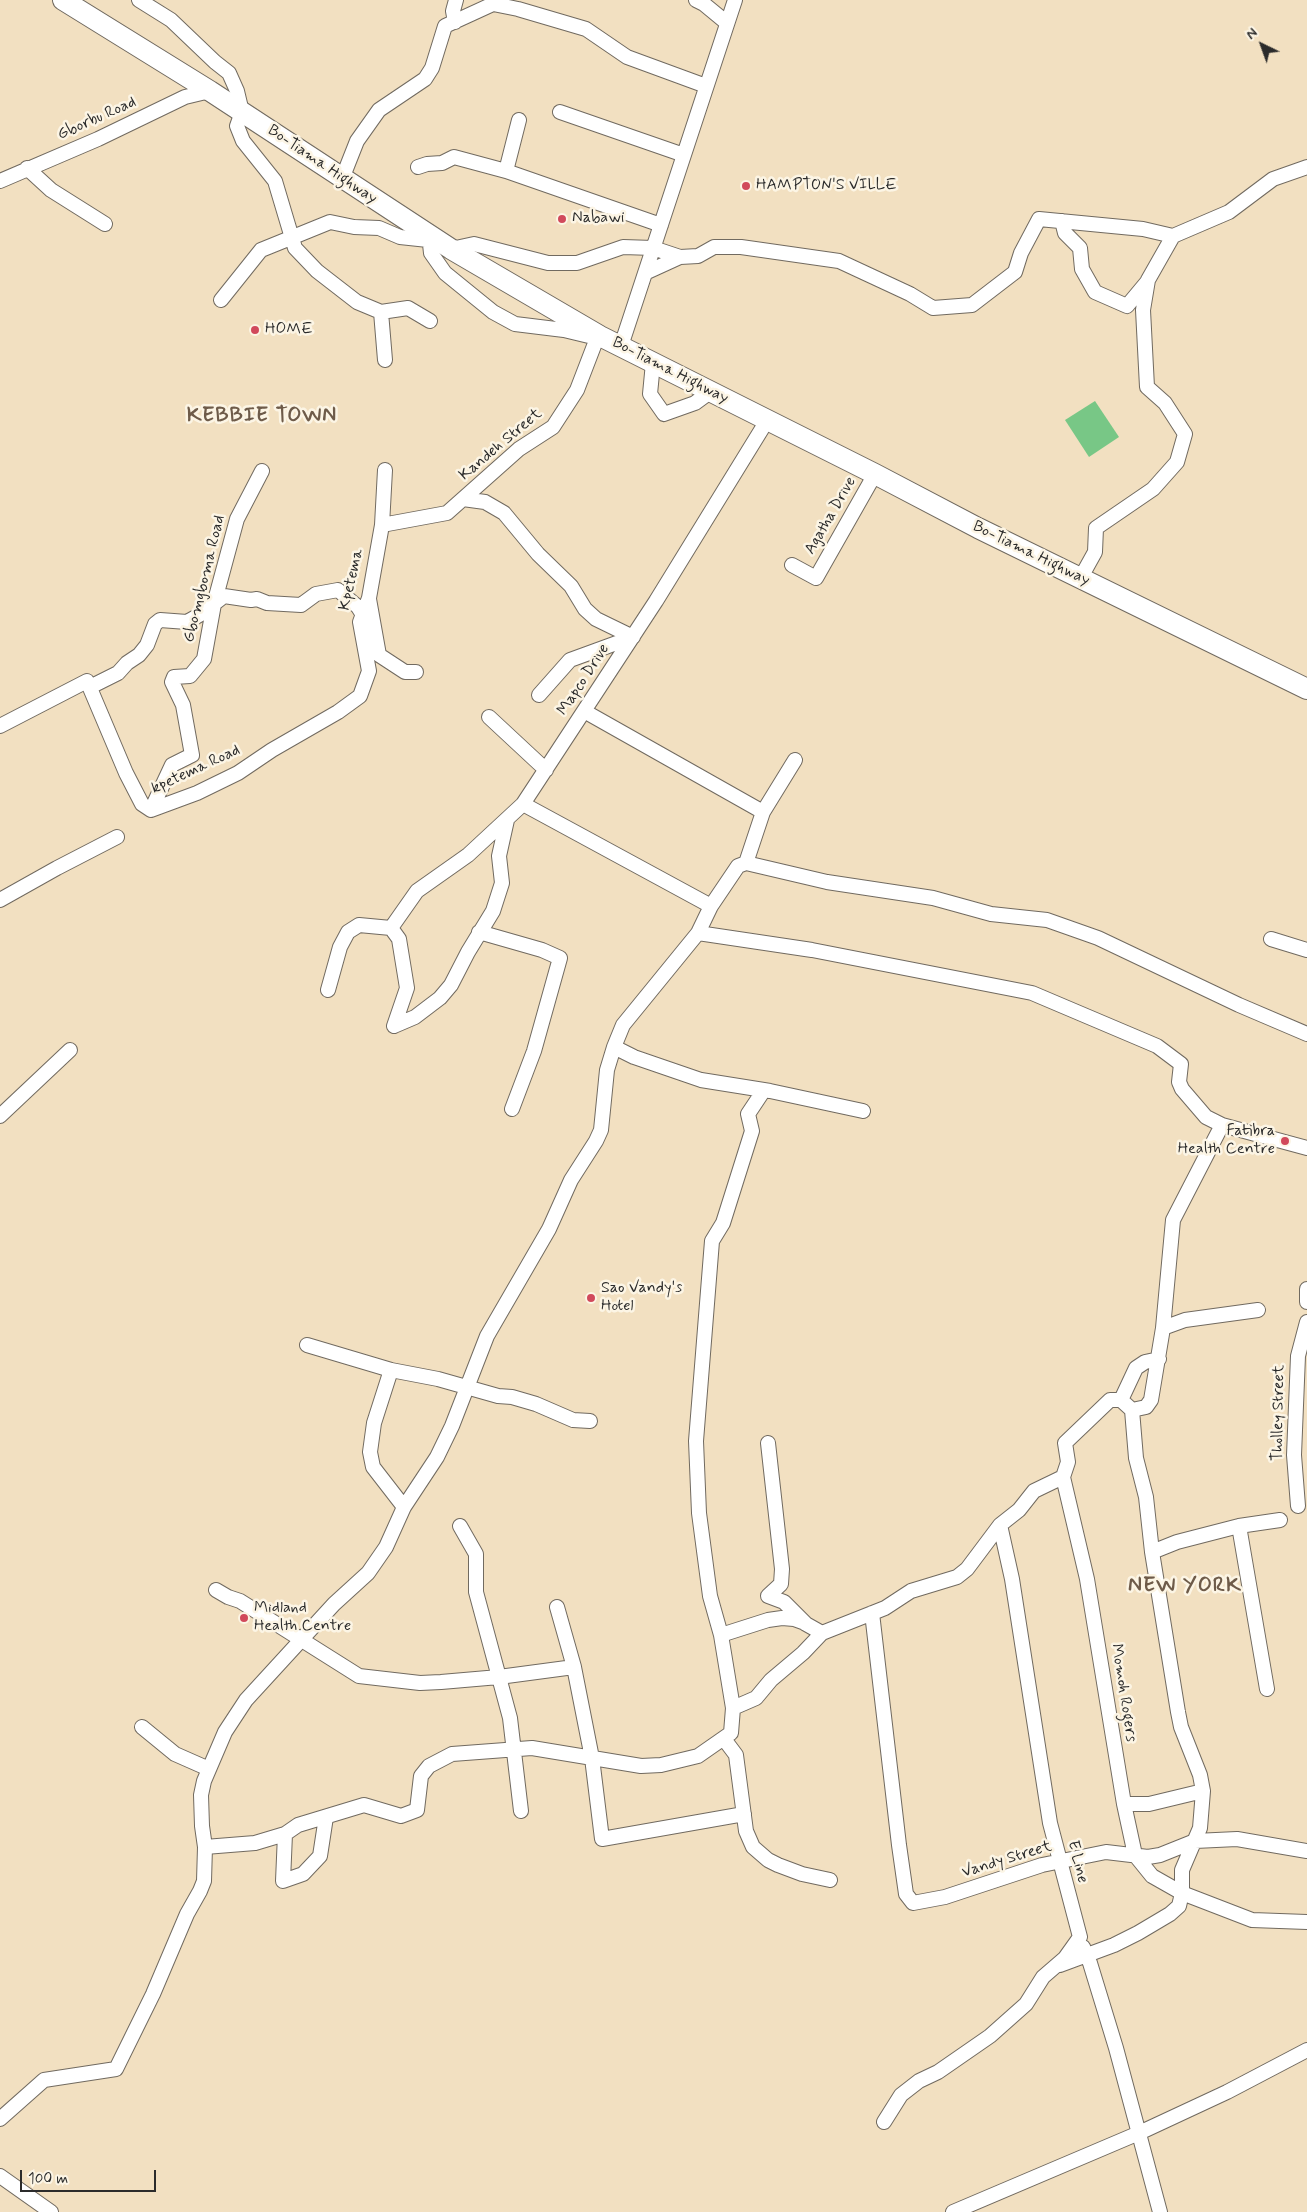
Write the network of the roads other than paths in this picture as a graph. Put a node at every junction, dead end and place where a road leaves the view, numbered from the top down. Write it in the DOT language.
graph roads {
  1 [pos="63,0"];
  2 [pos="139,0"];
  3 [pos="456,0"];
  4 [pos="696,0"];
  5 [pos="735,0"];
  6 [pos="520,5"];
  7 [pos="455,22"];
  8 [pos="727,23"];
  9 [pos="706,86"];
  10 [pos="210,91"];
  11 [pos="242,112"];
  12 [pos="560,112"];
  13 [pos="519,120"];
  14 [pos="684,155"];
  15 [pos="418,167"];
  16 [pos="1307,167"];
  17 [pos="27,168"];
  18 [pos="506,171"];
  19 [pos="342,179"];
  20 [pos="0,181"];
  21 [pos="1062,222"];
  22 [pos="105,224"];
  23 [pos="661,225"];
  24 [pos="1173,236"];
  25 [pos="292,237"];
  26 [pos="429,237"];
  27 [pos="654,248"];
  28 [pos="451,249"];
  29 [pos="680,257"];
  30 [pos="645,273"];
  31 [pos="1148,280"];
  32 [pos="221,300"];
  33 [pos="381,312"];
  34 [pos="430,321"];
  35 [pos="599,337"];
  36 [pos="621,346"];
  37 [pos="385,360"];
  38 [pos="653,363"];
  39 [pos="710,392"];
  40 [pos="768,419"];
  41 [pos="385,470"];
  42 [pos="262,471"];
  43 [pos="876,474"];
  44 [pos="463,498"];
  45 [pos="382,525"];
  46 [pos="792,565"];
  47 [pos="1080,579"];
  48 [pos="369,598"];
  49 [pos="214,604"];
  50 [pos="363,615"];
  51 [pos="633,637"];
  52 [pos="416,672"];
  53 [pos="90,687"];
  54 [pos="1307,689"];
  55 [pos="539,695"];
  56 [pos="360,696"];
  57 [pos="584,711"];
  58 [pos="489,717"];
  59 [pos="0,726"];
  60 [pos="795,760"];
  61 [pos="546,770"];
  62 [pos="523,804"];
  63 [pos="151,810"];
  64 [pos="763,812"];
  65 [pos="507,820"];
  66 [pos="117,837"];
  67 [pos="746,863"];
  68 [pos="0,900"];
  69 [pos="710,906"];
  70 [pos="391,928"];
  71 [pos="479,932"];
  72 [pos="698,933"];
  73 [pos="1272,939"];
  74 [pos="1307,950"];
  75 [pos="328,990"];
  76 [pos="1307,1034"];
  77 [pos="614,1047"];
  78 [pos="70,1050"];
  79 [pos="764,1090"];
  80 [pos="512,1109"];
  81 [pos="863,1110"];
  82 [pos="0,1116"];
  83 [pos="1222,1125"];
  84 [pos="1307,1148"];
  85 [pos="1307,1289"];
  86 [pos="1307,1302"];
  87 [pos="1258,1310"];
  88 [pos="1307,1322"];
  89 [pos="1163,1328"];
  90 [pos="307,1345"];
  91 [pos="1159,1359"];
  92 [pos="391,1370"];
  93 [pos="466,1388"];
  94 [pos="1121,1400"];
  95 [pos="1132,1410"];
  96 [pos="590,1421"];
  97 [pos="768,1444"];
  98 [pos="1063,1477"];
  99 [pos="1298,1506"];
  100 [pos="404,1507"];
  101 [pos="1280,1520"];
  102 [pos="1000,1525"];
  103 [pos="460,1526"];
  104 [pos="1239,1526"];
  105 [pos="1152,1552"];
  106 [pos="216,1590"];
  107 [pos="557,1607"];
  108 [pos="872,1613"];
  109 [pos="806,1624"];
  110 [pos="822,1633"];
  111 [pos="722,1635"];
  112 [pos="301,1640"];
  113 [pos="574,1667"];
  114 [pos="498,1677"];
  115 [pos="1267,1689"];
  116 [pos="733,1708"];
  117 [pos="142,1727"];
  118 [pos="724,1739"];
  119 [pos="515,1750"];
  120 [pos="592,1758"];
  121 [pos="209,1769"];
  122 [pos="1203,1791"];
  123 [pos="1124,1804"];
  124 [pos="521,1811"];
  125 [pos="744,1814"];
  126 [pos="326,1817"];
  127 [pos="285,1834"];
  128 [pos="1195,1841"];
  129 [pos="205,1847"];
  130 [pos="1306,1848"];
  131 [pos="1135,1855"];
  132 [pos="1058,1861"];
  133 [pos="830,1880"];
  134 [pos="1182,1893"];
  135 [pos="1307,1922"];
  136 [pos="1080,1937"];
  137 [pos="1086,1955"];
  138 [pos="1054,1967"];
  139 [pos="1307,2050"];
  140 [pos="0,2119"];
  141 [pos="884,2122"];
  142 [pos="1140,2132"];
  143 [pos="0,2176"];
  144 [pos="51,2212"];
  145 [pos="952,2212"];
  146 [pos="1160,2212"];
  1 -- 10 [label="highway, Bo-Tiama Highway"];
  2 -- 11 [label="street"];
  3 -- 7 [label="street"];
  4 -- 8 [label="street"];
  5 -- 8 [label="street"];
  6 -- 7 [label="street"];
  6 -- 9 [label="street"];
  7 -- 19 [label="street"];
  8 -- 9 [label="street"];
  9 -- 14 [label="street"];
  10 -- 11 [label="highway, Bo-Tiama Highway"];
  10 -- 17 [label="street, Gborbu Road"];
  11 -- 19 [label="highway, Bo-Tiama Highway"];
  11 -- 25 [label="street"];
  12 -- 14 [label="street"];
  13 -- 18 [label="street"];
  14 -- 23 [label="street"];
  15 -- 18 [label="street"];
  16 -- 24 [label="street"];
  17 -- 20 [label="street, Gborbu Road"];
  17 -- 22 [label="street"];
  18 -- 23 [label="street"];
  19 -- 26 [label="highway, Bo-Tiama Highway"];
  21 -- 24 [label="street"];
  21 -- 29 [label="street"];
  21 -- 31 [label="street"];
  23 -- 27 [label="street"];
  24 -- 31 [label="street"];
  25 -- 26 [label="street"];
  25 -- 32 [label="street"];
  25 -- 33 [label="street"];
  26 -- 28 [label="highway, Bo-Tiama Highway"];
  26 -- 35 [label="street"];
  27 -- 28 [label="street"];
  27 -- 29 [label="street"];
  27 -- 30 [label="street"];
  28 -- 35 [label="highway, Bo-Tiama Highway"];
  29 -- 30 [label="street"];
  30 -- 36 [label="street"];
  31 -- 47 [label="street"];
  33 -- 34 [label="street"];
  33 -- 37 [label="street"];
  35 -- 36 [label="highway, Bo-Tiama Highway"];
  35 -- 44 [label="street, Kandeh Street"];
  36 -- 38 [label="highway, Bo-Tiama Highway"];
  38 -- 39 [label="highway, Bo-Tiama Highway"];
  38 -- 39 [label="street"];
  39 -- 40 [label="highway, Bo-Tiama Highway"];
  40 -- 43 [label="highway, Bo-Tiama Highway"];
  40 -- 51 [label="street, Mapco Drive"];
  41 -- 45 [label="street, Kpetema"];
  42 -- 49 [label="street, Gbomgboma Road"];
  43 -- 46 [label="street, Agatha Drive"];
  43 -- 47 [label="highway, Bo-Tiama Highway"];
  44 -- 45 [label="street, Kandeh Street"];
  44 -- 51 [label="street"];
  45 -- 48 [label="street, Kpetema"];
  47 -- 54 [label="highway, Bo-Tiama Highway"];
  48 -- 50 [label="street, Kpetema"];
  48 -- 52 [label="street"];
  49 -- 50 [label="street"];
  49 -- 53 [label="street"];
  49 -- 63 [label="street, Gbomgboma Road"];
  50 -- 56 [label="street, Kpetema"];
  51 -- 55 [label="street"];
  51 -- 57 [label="street, Mapco Drive"];
  53 -- 59 [label="street"];
  53 -- 63 [label="street, kpetema Road"];
  56 -- 63 [label="street, kpetema Road"];
  57 -- 61 [label="street, Mapco Drive"];
  57 -- 64 [label="street"];
  58 -- 61 [label="street"];
  60 -- 64 [label="street"];
  61 -- 62 [label="street, Mapco Drive"];
  62 -- 65 [label="street, Mapco Drive"];
  62 -- 69 [label="street"];
  64 -- 67 [label="street"];
  65 -- 70 [label="street, Mapco Drive"];
  65 -- 71 [label="street"];
  66 -- 68 [label="street"];
  67 -- 69 [label="street"];
  67 -- 76 [label="street"];
  69 -- 72 [label="street"];
  70 -- 71 [label="street"];
  70 -- 75 [label="street"];
  71 -- 80 [label="street"];
  72 -- 77 [label="street"];
  72 -- 83 [label="street"];
  73 -- 74 [label="street"];
  77 -- 79 [label="street"];
  77 -- 93 [label="street"];
  78 -- 82 [label="street"];
  79 -- 81 [label="street"];
  79 -- 111 [label="street"];
  83 -- 84 [label="street"];
  83 -- 89 [label="street"];
  85 -- 86 [label="street"];
  87 -- 89 [label="street"];
  88 -- 99 [label="street, Tholley Street"];
  89 -- 91 [label="street"];
  90 -- 92 [label="street"];
  91 -- 94 [label="street"];
  91 -- 95 [label="street"];
  92 -- 93 [label="street"];
  92 -- 100 [label="street"];
  93 -- 96 [label="street"];
  93 -- 100 [label="street"];
  94 -- 95 [label="street"];
  94 -- 98 [label="street"];
  95 -- 105 [label="street"];
  97 -- 109 [label="street"];
  98 -- 102 [label="street"];
  98 -- 123 [label="street, Momoh Rogers"];
  100 -- 112 [label="street"];
  101 -- 104 [label="street"];
  102 -- 108 [label="street"];
  102 -- 132 [label="street, E Line"];
  103 -- 114 [label="street"];
  104 -- 105 [label="street"];
  104 -- 115 [label="street"];
  105 -- 122 [label="street"];
  106 -- 112 [label="street"];
  107 -- 113 [label="street"];
  108 -- 110 [label="street"];
  108 -- 132 [label="street, Vandy Street"];
  109 -- 110 [label="street"];
  109 -- 111 [label="street"];
  110 -- 116 [label="street"];
  111 -- 116 [label="street"];
  112 -- 114 [label="street"];
  112 -- 121 [label="street"];
  113 -- 114 [label="street"];
  113 -- 120 [label="street"];
  114 -- 119 [label="street"];
  116 -- 118 [label="street"];
  117 -- 121 [label="street"];
  118 -- 120 [label="street"];
  118 -- 125 [label="street"];
  119 -- 120 [label="street"];
  119 -- 124 [label="street"];
  119 -- 126 [label="street"];
  120 -- 125 [label="street"];
  121 -- 129 [label="street"];
  122 -- 123 [label="street"];
  122 -- 128 [label="street"];
  123 -- 131 [label="street, Momoh Rogers"];
  125 -- 133 [label="street"];
  126 -- 127 [label="street"];
  126 -- 127 [label="street"];
  127 -- 129 [label="street"];
  128 -- 130 [label="street, Vandy Street"];
  128 -- 131 [label="street, Vandy Street"];
  128 -- 134 [label="street"];
  129 -- 140 [label="street"];
  131 -- 132 [label="street, Vandy Street"];
  131 -- 134 [label="street, Momoh Rogers"];
  132 -- 136 [label="street, E Line"];
  134 -- 135 [label="street, Momoh Rogers"];
  134 -- 137 [label="street"];
  136 -- 137 [label="street, E Line"];
  136 -- 138 [label="street"];
  137 -- 138 [label="street"];
  137 -- 142 [label="street, E Line"];
  138 -- 141 [label="street"];
  139 -- 142 [label="street"];
  142 -- 145 [label="street"];
  142 -- 146 [label="street, E Line"];
  143 -- 144 [label="street"];
}
